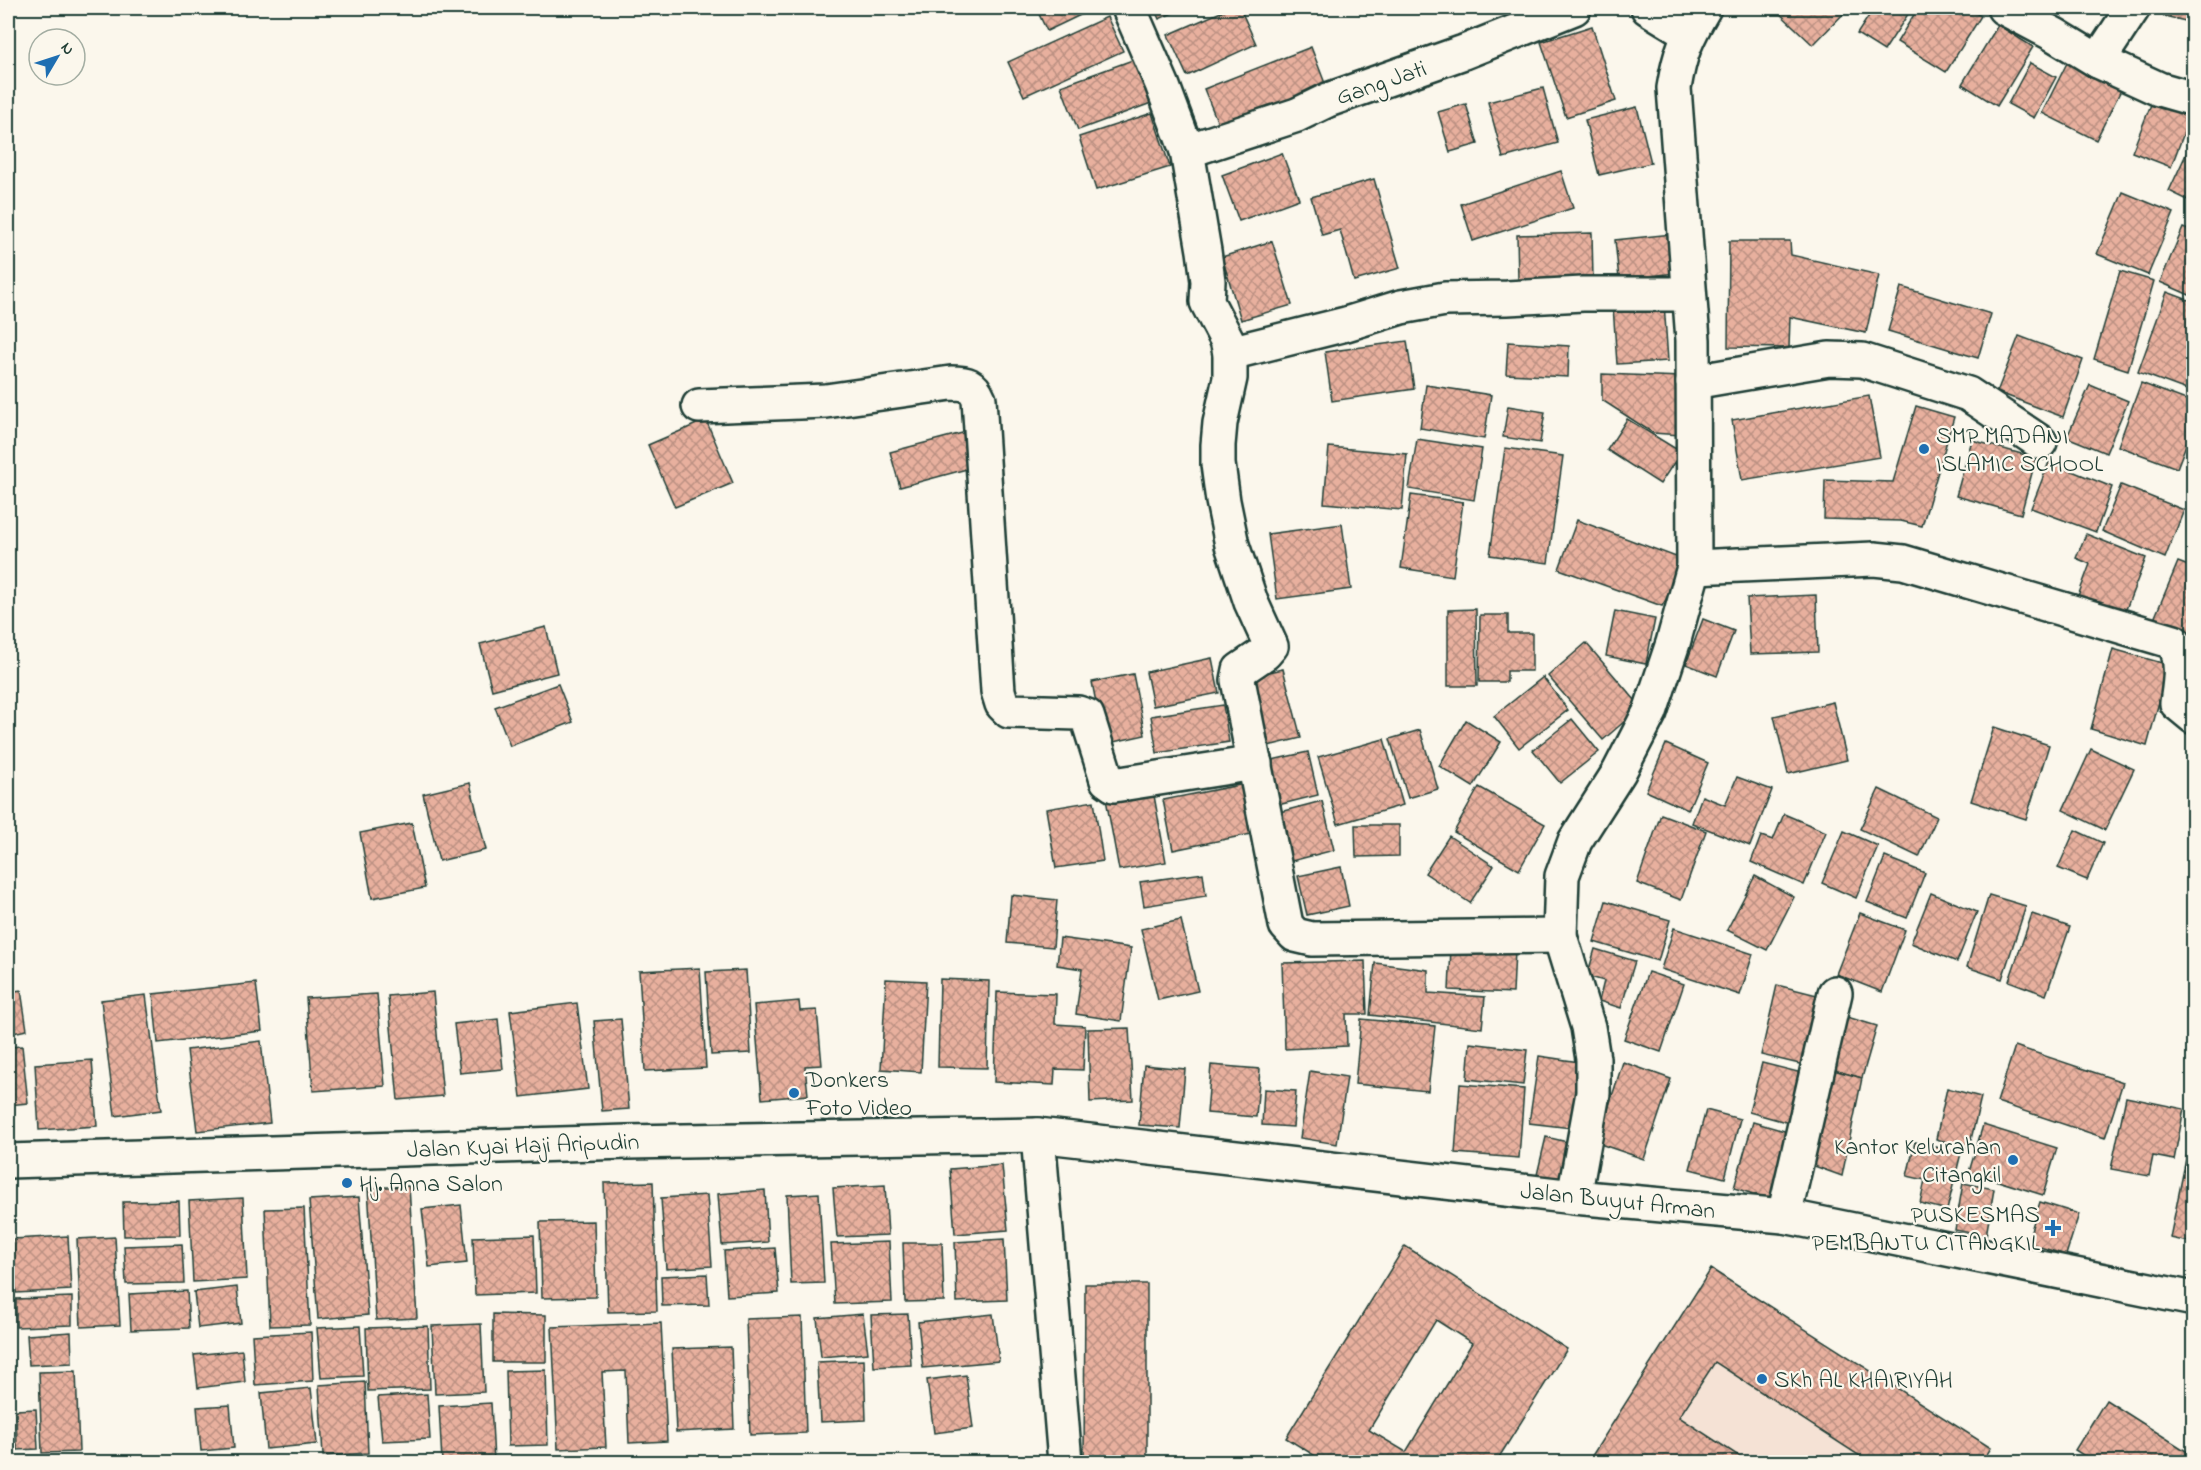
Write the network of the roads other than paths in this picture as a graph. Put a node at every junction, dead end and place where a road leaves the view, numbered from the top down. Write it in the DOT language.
graph roads {
  1 [pos="1129,8"];
  2 [pos="1574,8"];
  3 [pos="1648,8"];
  4 [pos="2004,8"];
  5 [pos="2133,8"];
  6 [pos="1697,20"];
  7 [pos="2098,61"];
  8 [pos="2193,99"];
  9 [pos="1187,151"];
  10 [pos="1689,294"];
  11 [pos="1230,353"];
  12 [pos="1693,382"];
  13 [pos="699,406"];
  14 [pos="2040,442"];
  15 [pos="1694,567"];
  16 [pos="2193,717"];
  17 [pos="1255,763"];
  18 [pos="1560,936"];
  19 [pos="1835,993"];
  20 [pos="1038,1135"];
  21 [pos="8,1161"];
  22 [pos="1574,1197"];
  23 [pos="1784,1216"];
  24 [pos="2193,1299"];
  25 [pos="1065,1462"];
  1 -- 9 [label="street"];
  2 -- 9 [label="street, Gang Jati"];
  3 -- 6 [label="street"];
  4 -- 7 [label="street"];
  5 -- 7 [label="street"];
  6 -- 10 [label="street"];
  7 -- 8 [label="street"];
  9 -- 11 [label="street"];
  10 -- 11 [label="street"];
  10 -- 12 [label="street"];
  11 -- 17 [label="street"];
  12 -- 14 [label="street"];
  12 -- 15 [label="street"];
  13 -- 17 [label="street"];
  15 -- 16 [label="street"];
  15 -- 18 [label="street"];
  17 -- 18 [label="street"];
  18 -- 22 [label="street"];
  19 -- 23 [label="street"];
  20 -- 21 [label="street, Jalan Kyai Haji Aripudin"];
  20 -- 22 [label="street, Jalan Buyut Arman"];
  20 -- 25 [label="street"];
  22 -- 23 [label="street, Jalan Buyut Arman"];
  23 -- 24 [label="street, Jalan Buyut Arman"];
}
